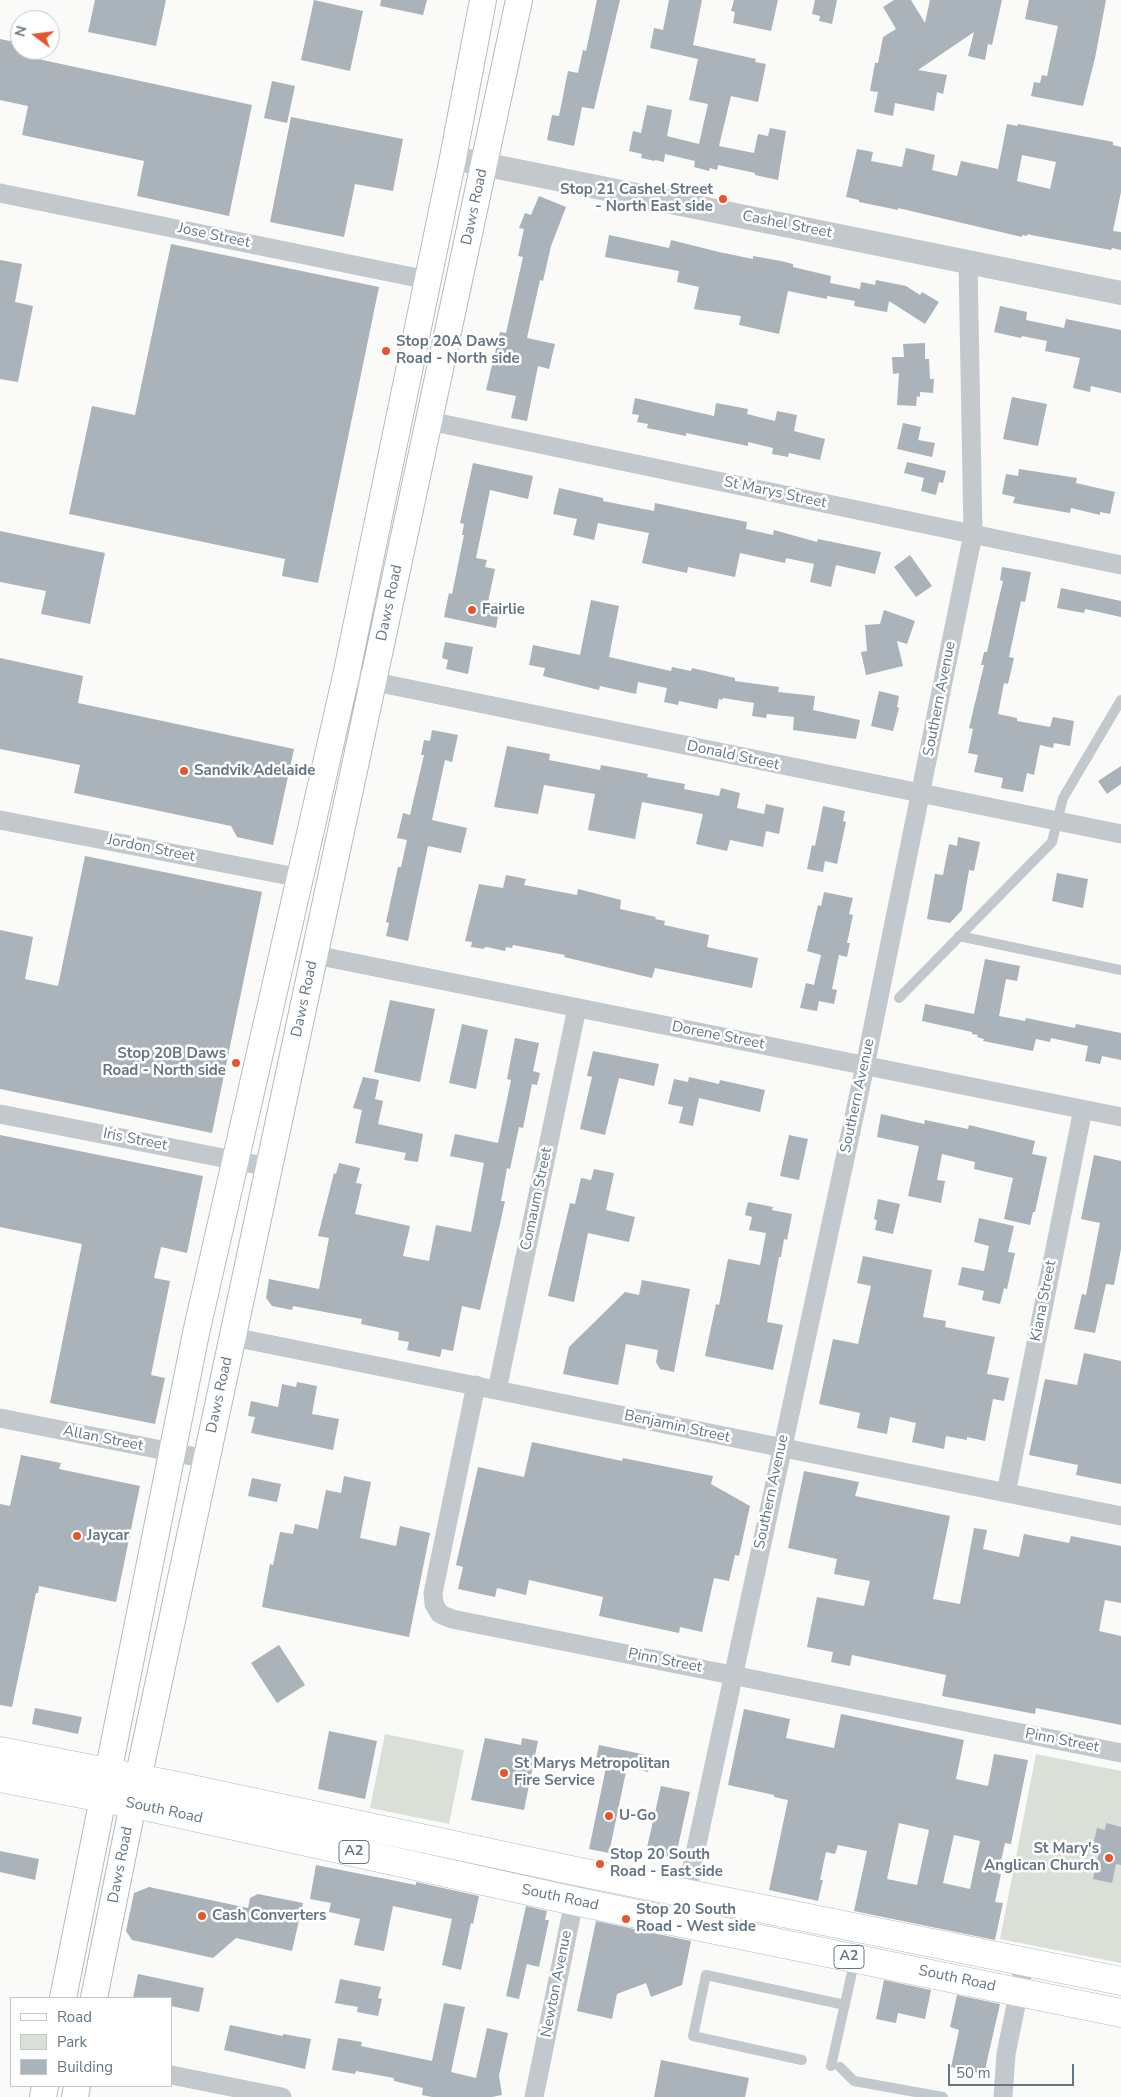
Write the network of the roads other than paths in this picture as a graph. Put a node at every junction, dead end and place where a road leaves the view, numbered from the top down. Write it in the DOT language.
graph roads {
  1 [pos="483,0"];
  2 [pos="518,0"];
  3 [pos="452,158"];
  4 [pos="484,164"];
  5 [pos="0,193"];
  6 [pos="968,262"];
  7 [pos="428,280"];
  8 [pos="1121,293"];
  9 [pos="429,421"];
  10 [pos="973,534"];
  11 [pos="1121,565"];
  12 [pos="346,676"];
  13 [pos="373,682"];
  14 [pos="1121,700"];
  15 [pos="921,794"];
  16 [pos="0,820"];
  17 [pos="1057,821"];
  18 [pos="1121,834"];
  19 [pos="301,878"];
  20 [pos="959,936"];
  21 [pos="315,955"];
  22 [pos="1121,970"];
  23 [pos="899,998"];
  24 [pos="577,1008"];
  25 [pos="865,1066"];
  26 [pos="1083,1109"];
  27 [pos="0,1114"];
  28 [pos="1121,1117"];
  29 [pos="234,1160"];
  30 [pos="269,1167"];
  31 [pos="233,1337"];
  32 [pos="476,1385"];
  33 [pos="498,1390"];
  34 [pos="0,1418"];
  35 [pos="782,1448"];
  36 [pos="173,1452"];
  37 [pos="207,1459"];
  38 [pos="1006,1493"];
  39 [pos="1121,1516"];
  40 [pos="732,1675"];
  41 [pos="151,1720"];
  42 [pos="0,1751"];
  43 [pos="1121,1753"];
  44 [pos="0,1778"];
  45 [pos="104,1785"];
  46 [pos="173,1785"];
  47 [pos="63,1790"];
  48 [pos="136,1792"];
  49 [pos="89,1866"];
  50 [pos="580,1872"];
  51 [pos="686,1893"];
  52 [pos="574,1901"];
  53 [pos="680,1923"];
  54 [pos="855,1958"];
  55 [pos="1026,1961"];
  56 [pos="1121,1981"];
  57 [pos="1019,1992"];
  58 [pos="63,1997"];
  59 [pos="94,1997"];
  60 [pos="845,2005"];
  61 [pos="1121,2013"];
  62 [pos="802,2060"];
  63 [pos="172,2075"];
  64 [pos="282,2097"];
  65 [pos="534,2097"];
  66 [pos="943,2097"];
  67 [pos="1004,2097"];
  1 -- 3 [label="main road, Daws Road"];
  2 -- 4 [label="main road, Daws Road"];
  3 -- 4 [label="street, Cashel Street"];
  3 -- 7 [label="main road, Daws Road"];
  4 -- 6 [label="street, Cashel Street"];
  4 -- 9 [label="main road, Daws Road"];
  5 -- 7 [label="street, Jose Street"];
  6 -- 8 [label="street, Cashel Street"];
  6 -- 10 [label="street, Southern Avenue"];
  7 -- 12 [label="main road, Daws Road"];
  9 -- 10 [label="street, St Marys Street"];
  9 -- 13 [label="main road, Daws Road"];
  10 -- 11 [label="street, St Marys Street"];
  10 -- 15 [label="street, Southern Avenue"];
  12 -- 13 [label="street, Donald Street"];
  12 -- 19 [label="main road, Daws Road"];
  13 -- 15 [label="street, Donald Street"];
  13 -- 21 [label="main road, Daws Road"];
  14 -- 17 [label="lane"];
  15 -- 17 [label="street, Donald Street"];
  15 -- 25 [label="street, Southern Avenue"];
  16 -- 19 [label="street, Jordon Street"];
  17 -- 18 [label="street, Donald Street"];
  17 -- 20 [label="lane"];
  19 -- 29 [label="main road, Daws Road"];
  20 -- 22 [label="lane"];
  20 -- 23 [label="lane"];
  21 -- 24 [label="street, Dorene Street"];
  21 -- 30 [label="main road, Daws Road"];
  24 -- 25 [label="street, Dorene Street"];
  24 -- 33 [label="street, Comaum Street"];
  25 -- 26 [label="street, Dorene Street"];
  25 -- 35 [label="street, Southern Avenue"];
  26 -- 28 [label="street, Dorene Street"];
  26 -- 38 [label="street, Kiana Street"];
  27 -- 29 [label="street, Iris Street"];
  29 -- 30 [label="street, Iris Street"];
  29 -- 36 [label="main road, Daws Road"];
  30 -- 31 [label="main road, Daws Road"];
  31 -- 32 [label="street, Benjamin Street"];
  31 -- 37 [label="main road, Daws Road"];
  32 -- 33 [label="street, Benjamin Street"];
  32 -- 40 [label="street, Pinn Street"];
  33 -- 35 [label="street, Benjamin Street"];
  34 -- 36 [label="street, Allan Street"];
  35 -- 38 [label="street, Benjamin Street"];
  35 -- 40 [label="street, Southern Avenue"];
  36 -- 37 [label="street, Allan Street"];
  36 -- 45 [label="main road, Daws Road"];
  37 -- 41 [label="main road, Daws Road"];
  38 -- 39 [label="street, Benjamin Street"];
  40 -- 43 [label="street, Pinn Street"];
  40 -- 51 [label="street, Southern Avenue"];
  41 -- 46 [label="main road"];
  41 -- 48 [label="main road, Daws Road"];
  42 -- 45 [label="highway, South Road / A2"];
  44 -- 47 [label="highway, South Road / A2"];
  45 -- 47 [label="highway, South Road / A2"];
  45 -- 48 [label="highway, South Road / A2"];
  45 -- 49 [label="main road, Daws Road"];
  46 -- 48 [label="highway, South Road / A2"];
  46 -- 50 [label="highway, South Road / A2"];
  47 -- 49 [label="main road"];
  48 -- 52 [label="highway, South Road / A2"];
  48 -- 59 [label="main road, Daws Road"];
  49 -- 58 [label="main road, Daws Road"];
  50 -- 51 [label="highway, South Road / A2"];
  50 -- 52 [label="street, Newton Avenue"];
  51 -- 53 [label="street, Southern Avenue"];
  51 -- 55 [label="highway, South Road / A2"];
  52 -- 53 [label="highway, South Road / A2"];
  52 -- 65 [label="street, Newton Avenue"];
  53 -- 54 [label="highway, South Road / A2"];
  54 -- 57 [label="highway, South Road / A2"];
  54 -- 60 [label="lane"];
  55 -- 56 [label="highway, South Road / A2"];
  55 -- 57 [label="street"];
  57 -- 61 [label="highway, South Road / A2"];
  57 -- 67 [label="street"];
  60 -- 62 [label="lane"];
  60 -- 66 [label="lane"];
  63 -- 64 [label="street"];
}
